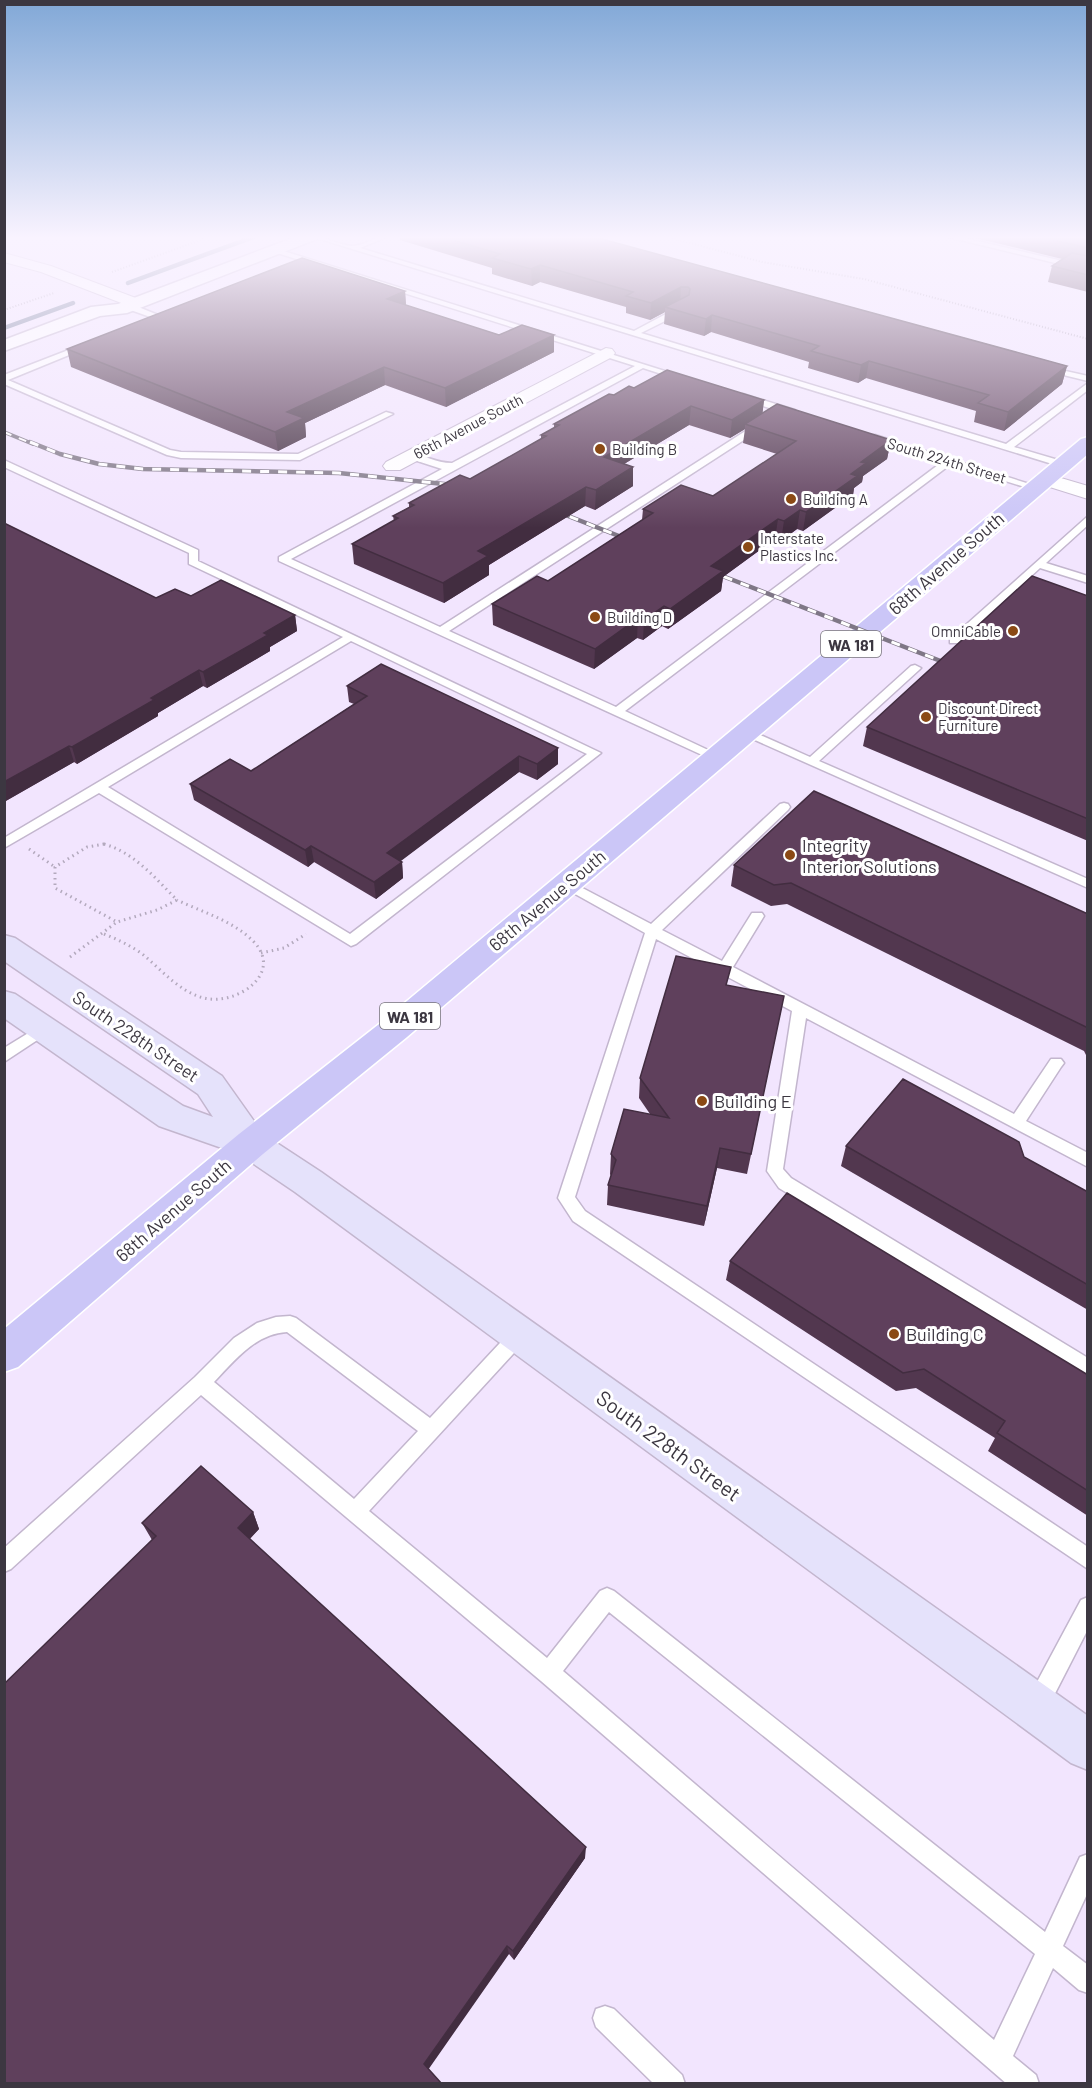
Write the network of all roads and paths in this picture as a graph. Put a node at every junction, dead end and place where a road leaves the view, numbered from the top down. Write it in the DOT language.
graph roads {
  1 [pos="37,333"];
  2 [pos="69,333"];
  3 [pos="543,333"];
  4 [pos="1067,333"];
  5 [pos="634,334"];
  6 [pos="1088,339"];
  7 [pos="93,343"];
  8 [pos="4,346"];
  9 [pos="606,353"];
  10 [pos="4,358"];
  11 [pos="643,365"];
  12 [pos="1042,367"];
  13 [pos="1088,379"];
  14 [pos="4,380"];
  15 [pos="698,382"];
  16 [pos="1088,385"];
  17 [pos="731,393"];
  18 [pos="785,410"];
  19 [pos="796,413"];
  20 [pos="389,414"];
  21 [pos="862,434"];
  22 [pos="1088,443"];
  23 [pos="1008,447"];
  24 [pos="411,456"];
  25 [pos="949,461"];
  26 [pos="4,463"];
  27 [pos="1062,464"];
  28 [pos="393,465"];
  29 [pos="454,466"];
  30 [pos="1039,483"];
  31 [pos="1088,493"];
  32 [pos="1088,519"];
  33 [pos="1038,564"];
  34 [pos="1088,580"];
  35 [pos="441,631"];
  36 [pos="351,637"];
  37 [pos="954,641"];
  38 [pos="915,668"];
  39 [pos="617,712"];
  40 [pos="745,733"];
  41 [pos="717,757"];
  42 [pos="811,762"];
  43 [pos="99,787"];
  44 [pos="784,807"];
  45 [pos="9,841"];
  46 [pos="55,867"];
  47 [pos="1088,884"];
  48 [pos="566,885"];
  49 [pos="177,900"];
  50 [pos="757,916"];
  51 [pos="117,922"];
  52 [pos="321,922"];
  53 [pos="652,931"];
  54 [pos="104,934"];
  55 [pos="4,946"];
  56 [pos="261,953"];
  57 [pos="724,969"];
  58 [pos="45,975"];
  59 [pos="4,1002"];
  60 [pos="800,1009"];
  61 [pos="44,1029"];
  62 [pos="4,1056"];
  63 [pos="1056,1063"];
  64 [pos="1016,1124"];
  65 [pos="251,1144"];
  66 [pos="1088,1161"];
  67 [pos="518,1336"];
  68 [pos="4,1354"];
  69 [pos="1088,1368"];
  70 [pos="201,1383"];
  71 [pos="431,1430"];
  72 [pos="356,1511"];
  73 [pos="1088,1559"];
  74 [pos="4,1562"];
  75 [pos="1088,1607"];
  76 [pos="549,1673"];
  77 [pos="1035,1709"];
  78 [pos="1088,1746"];
  79 [pos="1088,1865"];
  80 [pos="1049,1949"];
  81 [pos="1088,1981"];
  82 [pos="605,2018"];
  83 [pos="998,2060"];
  84 [pos="673,2084"];
  85 [pos="1027,2084"];
  1 -- 8 [label="street"];
  2 -- 10 [label="street"];
  3 -- 9 [label="lane"];
  4 -- 6 [label="path"];
  5 -- 23 [label="lane"];
  7 -- 14 [label="lane"];
  9 -- 11 [label="lane"];
  9 -- 24 [label="street, 66th Avenue South"];
  11 -- 15 [label="lane"];
  11 -- 29 [label="lane"];
  12 -- 13 [label="lane"];
  14 -- 20 [label="lane"];
  16 -- 23 [label="lane"];
  17 -- 18 [label="lane"];
  18 -- 19 [label="lane"];
  18 -- 35 [label="lane"];
  21 -- 25 [label="lane, South 224th Street"];
  22 -- 27 [label="main road, 68th Avenue South / WA 181"];
  23 -- 27 [label="lane"];
  24 -- 28 [label="street, 66th Avenue South"];
  24 -- 29 [label="lane"];
  25 -- 30 [label="lane, South 224th Street"];
  25 -- 39 [label="lane"];
  26 -- 36 [label="lane"];
  27 -- 30 [label="main road, 68th Avenue South / WA 181"];
  29 -- 35 [label="lane"];
  30 -- 31 [label="street, South 224th Street"];
  30 -- 40 [label="main road, 68th Avenue South / WA 181"];
  32 -- 33 [label="lane"];
  33 -- 34 [label="lane"];
  33 -- 37 [label="lane"];
  35 -- 39 [label="lane"];
  36 -- 43 [label="lane"];
  36 -- 52 [label="lane"];
  38 -- 42 [label="lane"];
  39 -- 41 [label="lane"];
  40 -- 41 [label="main road, 68th Avenue South / WA 181"];
  40 -- 42 [label="lane"];
  41 -- 48 [label="main road, 68th Avenue South / WA 181"];
  42 -- 47 [label="lane"];
  43 -- 45 [label="lane"];
  43 -- 52 [label="lane"];
  44 -- 53 [label="lane"];
  45 -- 46 [label="path"];
  46 -- 49 [label="path"];
  46 -- 51 [label="path"];
  48 -- 53 [label="lane"];
  48 -- 65 [label="main road, 68th Avenue South / WA 181"];
  49 -- 51 [label="path"];
  49 -- 56 [label="path"];
  50 -- 57 [label="lane"];
  51 -- 54 [label="path"];
  52 -- 56 [label="path"];
  53 -- 57 [label="lane"];
  53 -- 73 [label="lane"];
  54 -- 56 [label="path"];
  54 -- 58 [label="path"];
  55 -- 58 [label="main road, South 228th Street"];
  57 -- 60 [label="lane"];
  58 -- 65 [label="main road, South 228th Street"];
  59 -- 61 [label="main road, South 228th Street"];
  60 -- 64 [label="lane"];
  60 -- 69 [label="lane"];
  61 -- 62 [label="lane"];
  61 -- 65 [label="main road, South 228th Street"];
  63 -- 64 [label="lane"];
  64 -- 66 [label="lane"];
  65 -- 67 [label="main road, South 228th Street"];
  65 -- 68 [label="main road, 68th Avenue South / WA 181"];
  67 -- 71 [label="lane"];
  67 -- 77 [label="main road, South 228th Street"];
  70 -- 71 [label="lane"];
  70 -- 72 [label="lane"];
  70 -- 74 [label="lane"];
  71 -- 72 [label="lane"];
  72 -- 76 [label="lane"];
  75 -- 77 [label="lane"];
  76 -- 80 [label="lane"];
  76 -- 83 [label="lane"];
  77 -- 78 [label="main road, South 228th Street"];
  79 -- 80 [label="lane"];
  80 -- 81 [label="lane"];
  80 -- 83 [label="lane"];
  82 -- 84 [label="lane"];
  83 -- 85 [label="lane"];
}
